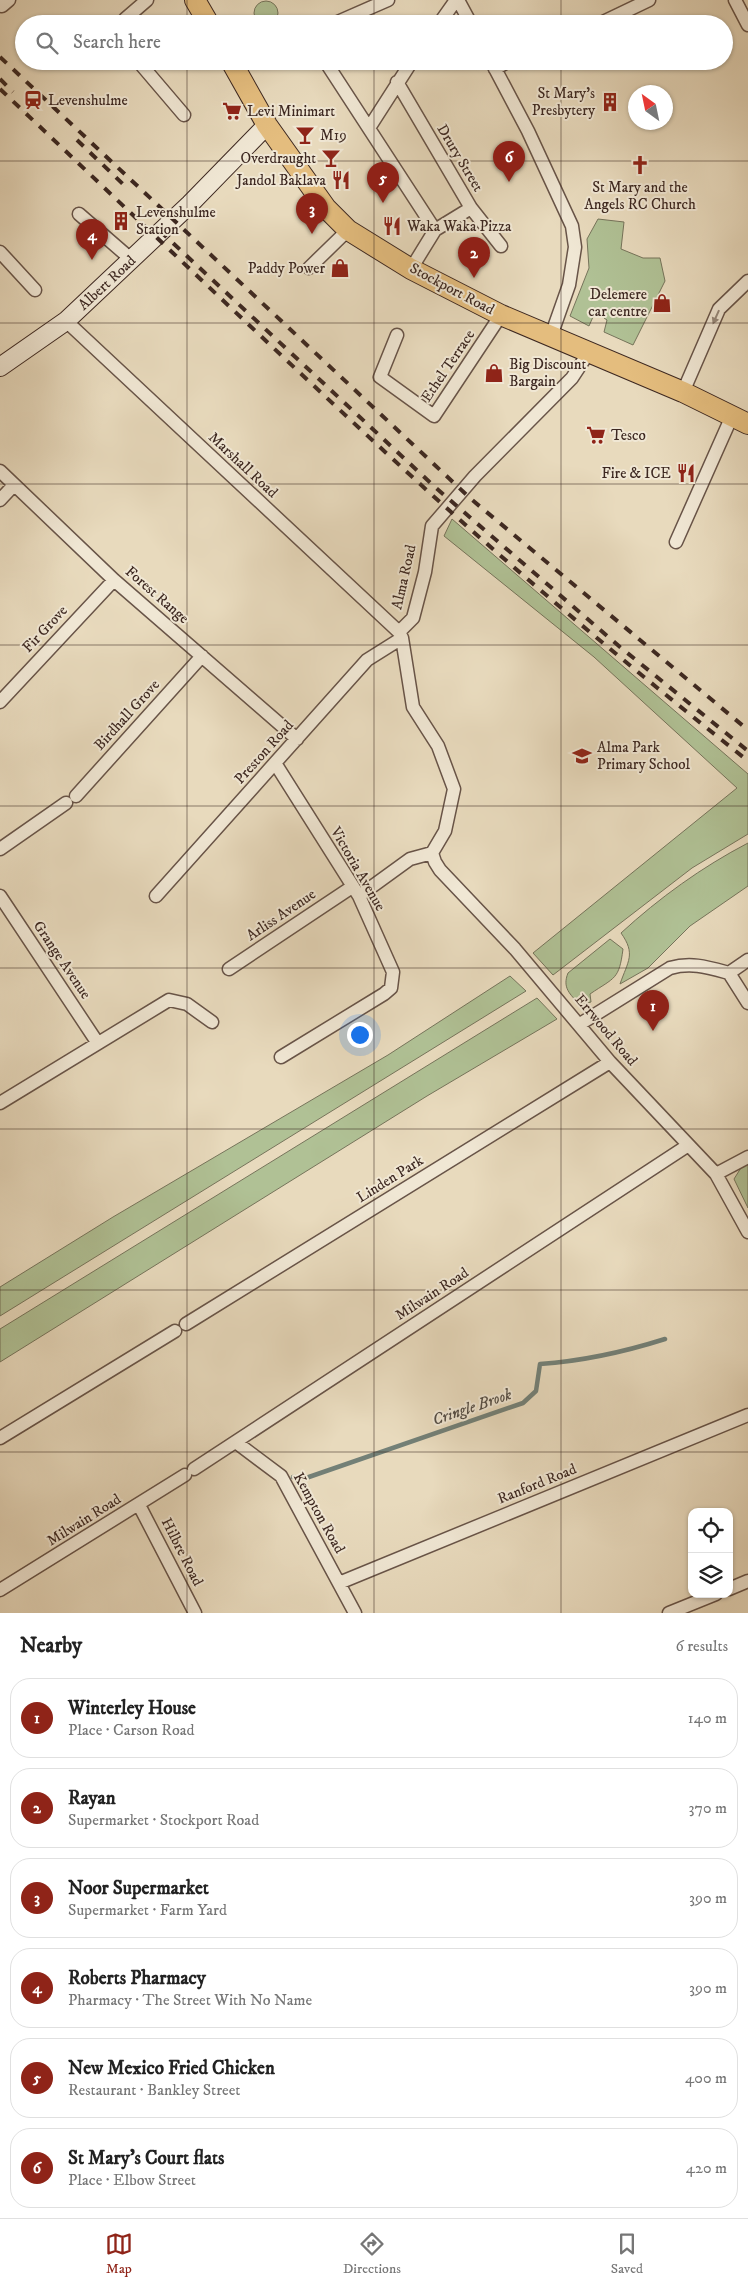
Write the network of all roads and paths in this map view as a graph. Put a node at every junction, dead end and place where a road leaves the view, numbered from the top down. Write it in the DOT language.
graph roads {
  1 [pos="147,0"];
  2 [pos="195,0"];
  3 [pos="388,0"];
  4 [pos="457,0"];
  5 [pos="648,0"];
  6 [pos="735,0"];
  7 [pos="368,4"];
  8 [pos="130,15"];
  9 [pos="204,15"];
  10 [pos="349,15"];
  11 [pos="446,15"];
  12 [pos="465,15"];
  13 [pos="618,15"];
  14 [pos="748,26"];
  15 [pos="146,70"];
  16 [pos="236,70"];
  17 [pos="331,70"];
  18 [pos="406,70"];
  19 [pos="496,70"];
  20 [pos="397,82"];
  21 [pos="184,115"];
  22 [pos="267,125"];
  23 [pos="368,128"];
  24 [pos="471,208"];
  25 [pos="79,214"];
  26 [pos="348,230"];
  27 [pos="435,230"];
  28 [pos="501,246"];
  29 [pos="0,252"];
  30 [pos="132,260"];
  31 [pos="309,268"];
  32 [pos="411,268"];
  33 [pos="748,281"];
  34 [pos="35,290"];
  35 [pos="502,315"];
  36 [pos="66,321"];
  37 [pos="398,334"];
  38 [pos="551,336"];
  39 [pos="589,352"];
  40 [pos="0,367"];
  41 [pos="683,392"];
  42 [pos="740,420"];
  43 [pos="0,471"];
  44 [pos="14,485"];
  45 [pos="0,500"];
  46 [pos="676,542"];
  47 [pos="114,580"];
  48 [pos="400,635"];
  49 [pos="202,656"];
  50 [pos="0,702"];
  51 [pos="297,739"];
  52 [pos="275,763"];
  53 [pos="0,849"];
  54 [pos="432,853"];
  55 [pos="355,892"];
  56 [pos="0,896"];
  57 [pos="156,896"];
  58 [pos="748,960"];
  59 [pos="229,969"];
  60 [pos="728,973"];
  61 [pos="748,1003"];
  62 [pos="212,1022"];
  63 [pos="580,1024"];
  64 [pos="97,1042"];
  65 [pos="281,1057"];
  66 [pos="610,1062"];
  67 [pos="0,1103"];
  68 [pos="687,1146"];
  69 [pos="748,1157"];
  70 [pos="716,1174"];
  71 [pos="748,1232"];
  72 [pos="748,1415"];
  73 [pos="0,1438"];
  74 [pos="237,1443"];
  75 [pos="139,1505"];
  76 [pos="748,1581"];
  77 [pos="339,1583"];
  78 [pos="733,1587"];
  79 [pos="0,1590"];
  80 [pos="706,1598"];
  81 [pos="195,1613"];
  82 [pos="356,1613"];
  83 [pos="669,1613"];
  1 -- 8 [label="street"];
  2 -- 9 [label="highway"];
  3 -- 7 [label="street"];
  4 -- 11 [label="street"];
  4 -- 12 [label="street"];
  5 -- 13 [label="street"];
  6 -- 14 [label="street"];
  7 -- 10 [label="street"];
  15 -- 21 [label="street"];
  16 -- 22 [label="highway, Stockport Road"];
  17 -- 23 [label="street"];
  18 -- 20 [label="street"];
  19 -- 38 [label="street"];
  20 -- 23 [label="street"];
  20 -- 24 [label="street, Drury Street"];
  22 -- 26 [label="highway, Stockport Road"];
  22 -- 30 [label="main road, Albert Road"];
  23 -- 27 [label="street"];
  24 -- 27 [label="street"];
  24 -- 28 [label="street, Drury Street"];
  25 -- 30 [label="street"];
  26 -- 31 [label="street"];
  26 -- 32 [label="highway, Stockport Road"];
  27 -- 32 [label="street"];
  29 -- 34 [label="street"];
  30 -- 36 [label="main road, Albert Road"];
  32 -- 35 [label="highway, Stockport Road"];
  33 -- 41 [label="street, one-way"];
  35 -- 37 [label="street, Ethel Terrace"];
  35 -- 38 [label="highway, Stockport Road"];
  36 -- 40 [label="main road, Albert Road"];
  36 -- 48 [label="street, Marshall Road"];
  38 -- 39 [label="highway, Stockport Road"];
  39 -- 41 [label="highway, Stockport Road"];
  39 -- 48 [label="street, Alma Road"];
  41 -- 42 [label="highway, Stockport Road"];
  42 -- 46 [label="street"];
  43 -- 44 [label="street, Forest Range"];
  44 -- 45 [label="street"];
  44 -- 47 [label="street, Forest Range"];
  47 -- 49 [label="street, Forest Range"];
  47 -- 50 [label="street, Fir Grove"];
  48 -- 51 [label="street, Preston Road"];
  48 -- 54 [label="street"];
  49 -- 51 [label="street, Forest Range"];
  49 -- 53 [label="street, Birdhall Grove"];
  51 -- 52 [label="street, Preston Road"];
  52 -- 55 [label="street, Victoria Avenue"];
  52 -- 57 [label="street, Preston Road"];
  54 -- 55 [label="street"];
  54 -- 63 [label="street, Errwood Road"];
  55 -- 59 [label="street, Arliss Avenue"];
  55 -- 65 [label="street, Victoria Avenue"];
  56 -- 64 [label="street, Grange Avenue"];
  58 -- 60 [label="street"];
  60 -- 61 [label="street"];
  60 -- 63 [label="street"];
  62 -- 64 [label="street"];
  63 -- 66 [label="street, Errwood Road"];
  64 -- 67 [label="street"];
  66 -- 68 [label="street, Errwood Road"];
  66 -- 73 [label="street, Linden Park"];
  68 -- 70 [label="street, Errwood Road"];
  68 -- 74 [label="street, Milwain Road"];
  69 -- 70 [label="street"];
  70 -- 71 [label="street, Errwood Road"];
  72 -- 77 [label="street, Ranford Road"];
  74 -- 75 [label="street, Milwain Road"];
  74 -- 77 [label="street, Kempton Road"];
  75 -- 79 [label="street, Milwain Road"];
  75 -- 81 [label="street, Hilbre Road"];
  76 -- 78 [label="street"];
  77 -- 82 [label="street, Kempton Road"];
  80 -- 83 [label="street"];
}
